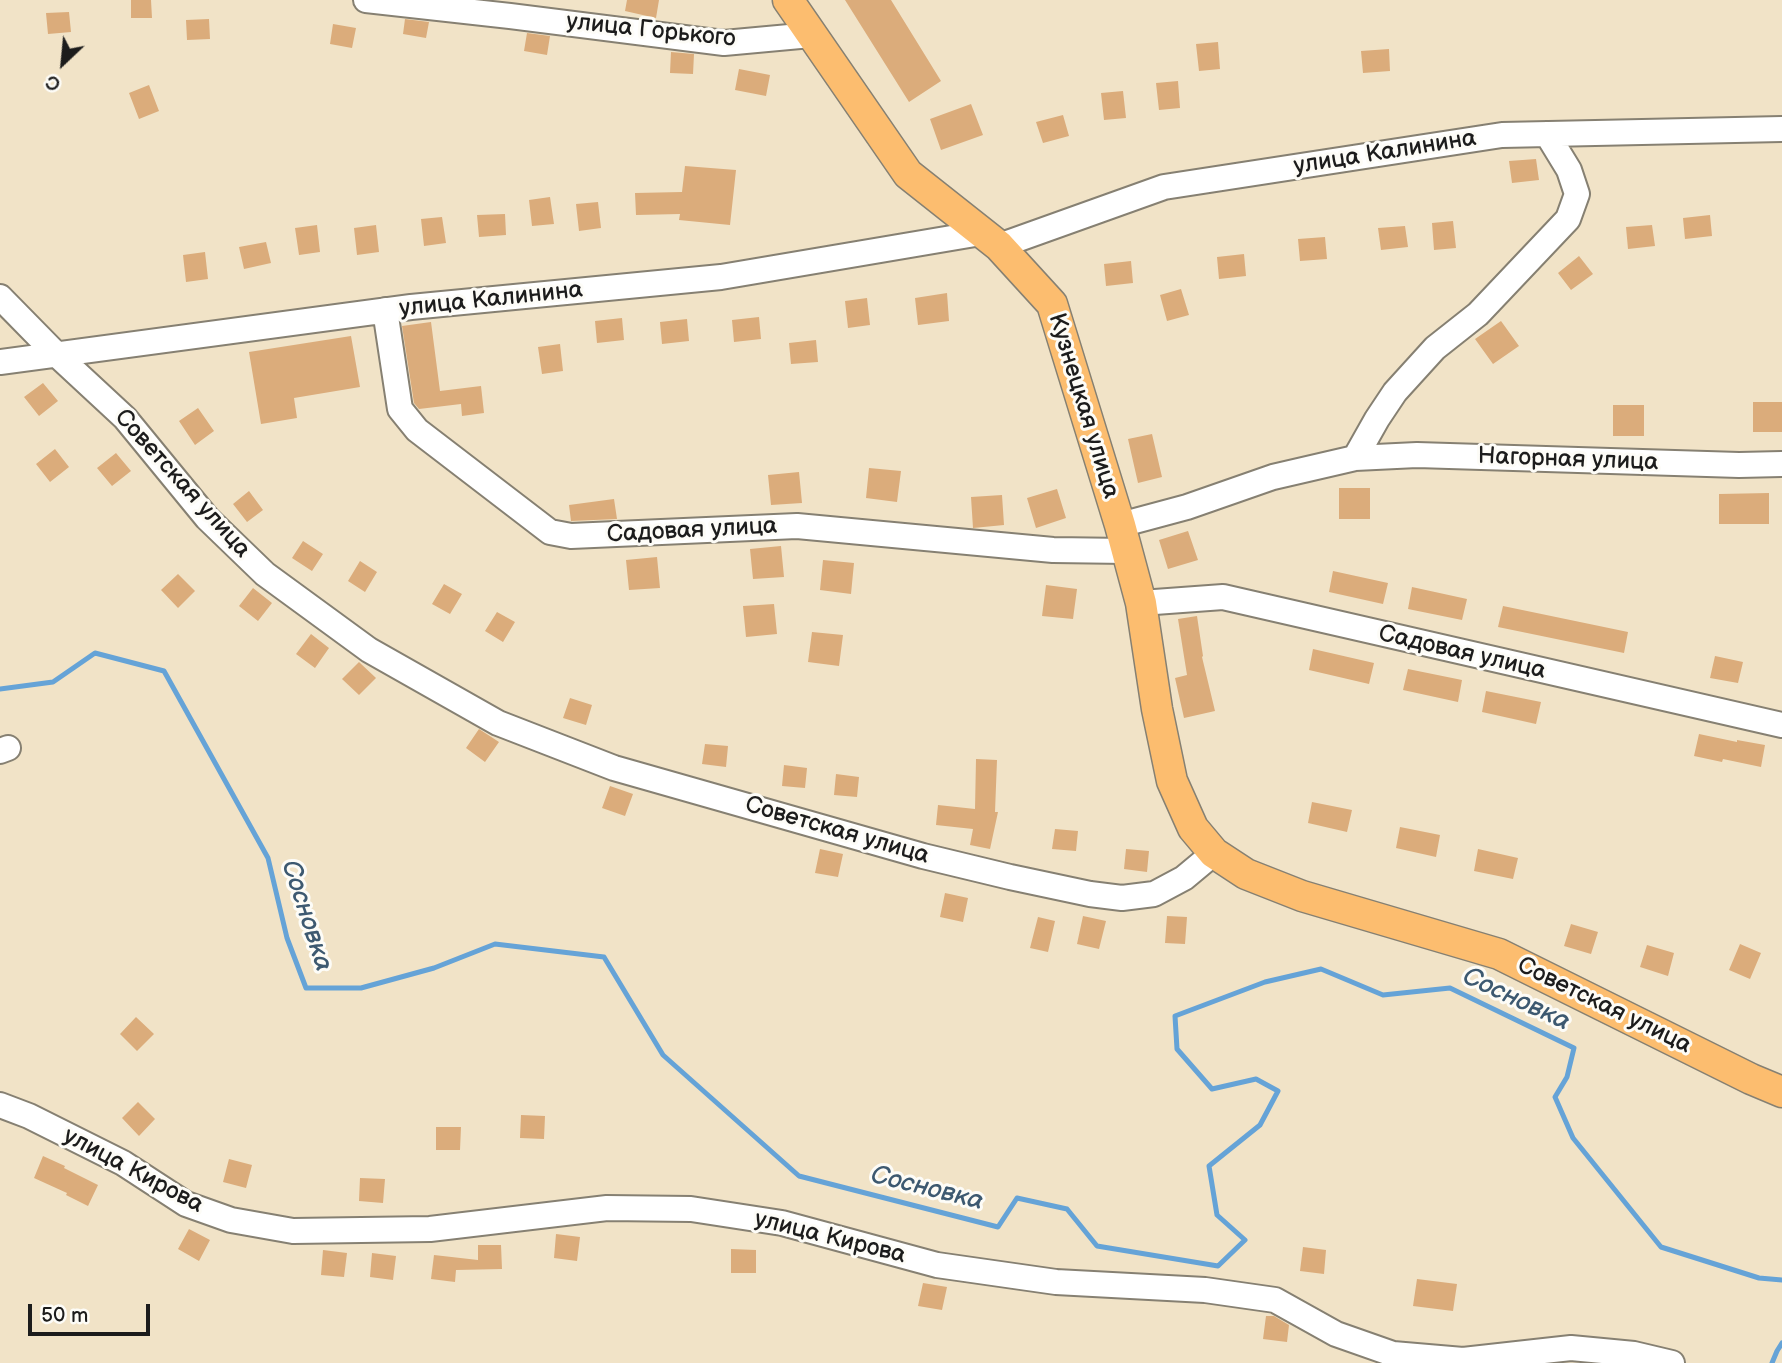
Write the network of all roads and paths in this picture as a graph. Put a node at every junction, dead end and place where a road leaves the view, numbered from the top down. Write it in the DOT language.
graph roads {
  1 [pos="366,0"];
  2 [pos="788,0"];
  3 [pos="811,35"];
  4 [pos="1782,129"];
  5 [pos="1548,134"];
  6 [pos="990,239"];
  7 [pos="0,297"];
  8 [pos="385,310"];
  9 [pos="56,354"];
  10 [pos="0,362"];
  11 [pos="1354,458"];
  12 [pos="1782,464"];
  13 [pos="1124,538"];
  14 [pos="1141,603"];
  15 [pos="1782,725"];
  16 [pos="1214,853"];
  17 [pos="1782,1092"];
  18 [pos="0,1105"];
  19 [pos="1672,1363"];
  1 -- 3 [label="street, улица Горького"];
  2 -- 3 [label="main road, Кузнецкая улица"];
  3 -- 6 [label="main road, Кузнецкая улица"];
  4 -- 5 [label="street, улица Калинина"];
  5 -- 6 [label="street, улица Калинина"];
  5 -- 11 [label="street"];
  6 -- 8 [label="street, улица Калинина"];
  6 -- 13 [label="main road, Кузнецкая улица"];
  7 -- 9 [label="street, Советская улица"];
  8 -- 9 [label="street, улица Калинина"];
  8 -- 13 [label="street, Садовая улица"];
  9 -- 10 [label="street, улица Калинина"];
  9 -- 16 [label="street, Советская улица"];
  11 -- 12 [label="street, Нагорная улица"];
  11 -- 13 [label="street, Нагорная улица"];
  13 -- 14 [label="main road, Кузнецкая улица"];
  14 -- 15 [label="street, Садовая улица"];
  14 -- 16 [label="main road, Кузнецкая улица"];
  16 -- 17 [label="main road, Советская улица"];
  18 -- 19 [label="street, улица Кирова"];
}
